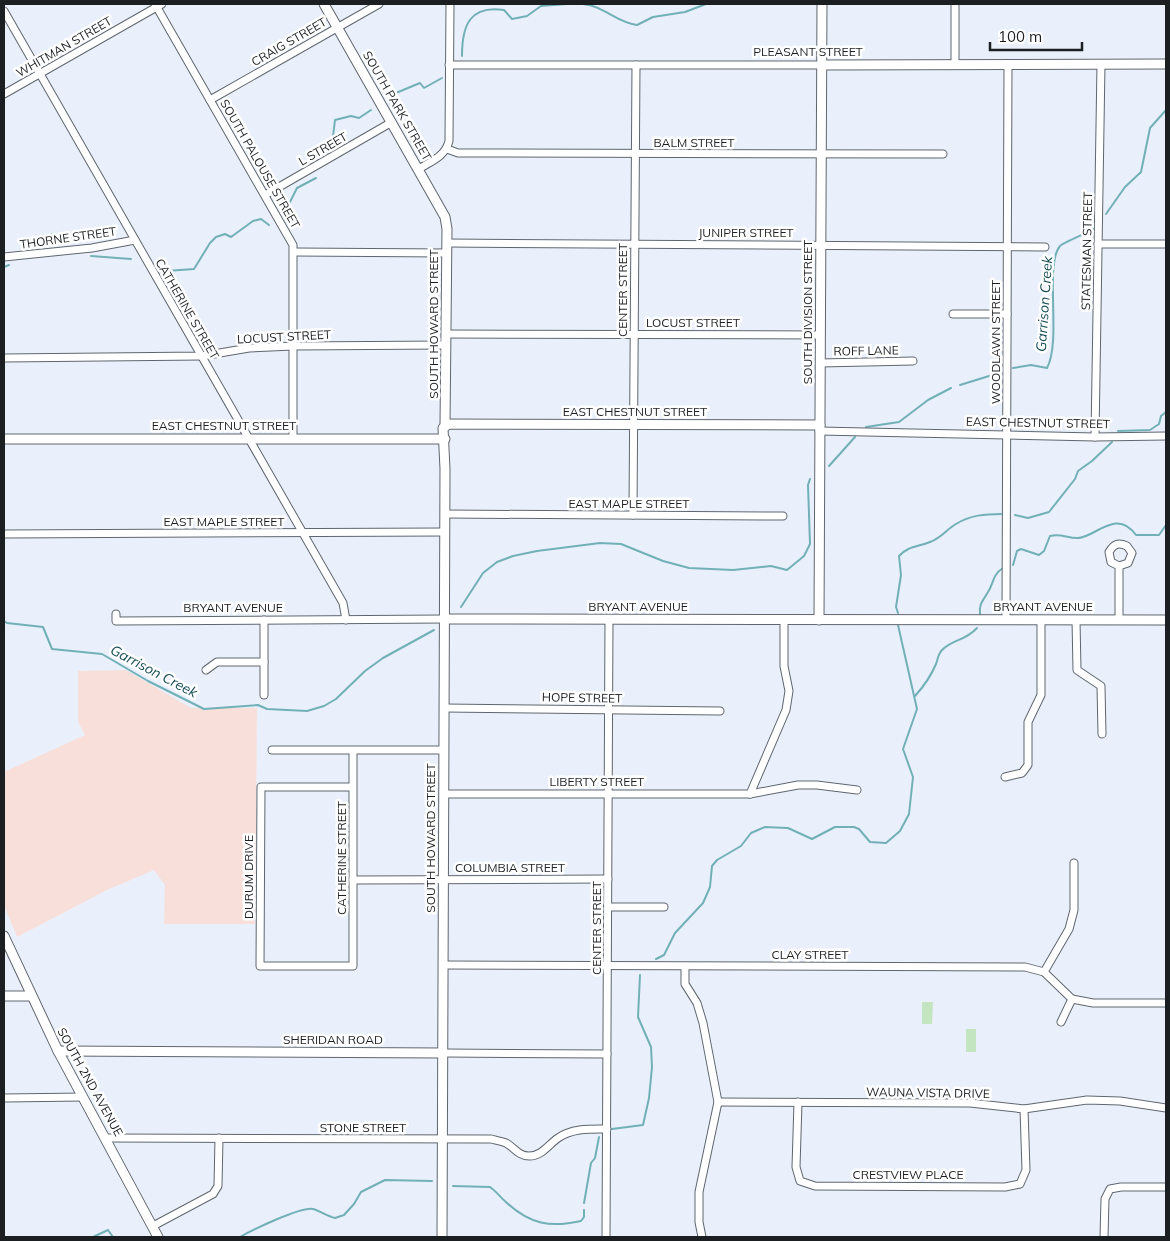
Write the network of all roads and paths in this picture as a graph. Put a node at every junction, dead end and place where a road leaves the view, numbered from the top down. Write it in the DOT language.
graph roads {
  1 [pos="324,4"];
  2 [pos="379,4"];
  3 [pos="450,4"];
  4 [pos="822,4"];
  5 [pos="955,4"];
  6 [pos="158,5"];
  7 [pos="4,11"];
  8 [pos="338,28"];
  9 [pos="954,64"];
  10 [pos="1008,64"];
  11 [pos="1101,64"];
  12 [pos="1166,64"];
  13 [pos="449,65"];
  14 [pos="636,65"];
  15 [pos="822,65"];
  16 [pos="40,74"];
  17 [pos="4,94"];
  18 [pos="210,100"];
  19 [pos="392,122"];
  20 [pos="447,149"];
  21 [pos="635,154"];
  22 [pos="822,154"];
  23 [pos="943,154"];
  24 [pos="418,169"];
  25 [pos="265,195"];
  26 [pos="446,222"];
  27 [pos="135,240"];
  28 [pos="635,244"];
  29 [pos="1098,244"];
  30 [pos="1166,244"];
  31 [pos="821,246"];
  32 [pos="1007,247"];
  33 [pos="1045,247"];
  34 [pos="447,248"];
  35 [pos="294,252"];
  36 [pos="4,257"];
  37 [pos="953,314"];
  38 [pos="1007,314"];
  39 [pos="446,334"];
  40 [pos="634,334"];
  41 [pos="820,335"];
  42 [pos="446,345"];
  43 [pos="293,346"];
  44 [pos="202,356"];
  45 [pos="4,358"];
  46 [pos="913,361"];
  47 [pos="820,363"];
  48 [pos="448,425"];
  49 [pos="634,425"];
  50 [pos="820,428"];
  51 [pos="1007,435"];
  52 [pos="1166,436"];
  53 [pos="1095,437"];
  54 [pos="4,439"];
  55 [pos="248,439"];
  56 [pos="292,439"];
  57 [pos="445,439"];
  58 [pos="445,514"];
  59 [pos="633,515"];
  60 [pos="783,516"];
  61 [pos="445,532"];
  62 [pos="302,533"];
  63 [pos="4,534"];
  64 [pos="1119,566"];
  65 [pos="116,614"];
  66 [pos="444,619"];
  67 [pos="609,619"];
  68 [pos="264,620"];
  69 [pos="346,620"];
  70 [pos="784,620"];
  71 [pos="819,620"];
  72 [pos="1006,620"];
  73 [pos="1040,620"];
  74 [pos="1076,620"];
  75 [pos="1119,620"];
  76 [pos="1166,620"];
  77 [pos="264,662"];
  78 [pos="206,670"];
  79 [pos="264,694"];
  80 [pos="444,708"];
  81 [pos="609,710"];
  82 [pos="720,711"];
  83 [pos="1102,734"];
  84 [pos="272,750"];
  85 [pos="444,750"];
  86 [pos="353,751"];
  87 [pos="1005,777"];
  88 [pos="353,788"];
  89 [pos="857,790"];
  90 [pos="444,794"];
  91 [pos="608,794"];
  92 [pos="750,794"];
  93 [pos="1074,863"];
  94 [pos="608,879"];
  95 [pos="353,880"];
  96 [pos="443,880"];
  97 [pos="608,907"];
  98 [pos="664,907"];
  99 [pos="4,936"];
  100 [pos="443,965"];
  101 [pos="353,966"];
  102 [pos="608,966"];
  103 [pos="685,967"];
  104 [pos="1044,972"];
  105 [pos="4,996"];
  106 [pos="30,996"];
  107 [pos="1072,998"];
  108 [pos="1166,1002"];
  109 [pos="1061,1022"];
  110 [pos="58,1051"];
  111 [pos="443,1053"];
  112 [pos="607,1054"];
  113 [pos="83,1097"];
  114 [pos="4,1098"];
  115 [pos="718,1102"];
  116 [pos="798,1102"];
  117 [pos="1166,1108"];
  118 [pos="1024,1109"];
  119 [pos="607,1129"];
  120 [pos="107,1138"];
  121 [pos="219,1138"];
  122 [pos="442,1140"];
  123 [pos="1166,1187"];
  124 [pos="153,1226"];
  125 [pos="158,1237"];
  126 [pos="442,1237"];
  127 [pos="606,1237"];
  128 [pos="702,1237"];
  129 [pos="1104,1237"];
  1 -- 8 [label="main road, SOUTH PARK STREET"];
  2 -- 8 [label="street, CRAIG STREET"];
  3 -- 13 [label="street"];
  4 -- 15 [label="main road, SOUTH DIVISION STREET"];
  5 -- 9 [label="street"];
  6 -- 16 [label="street, WHITMAN STREET"];
  6 -- 18 [label="street, SOUTH PALOUSE STREET"];
  7 -- 16 [label="street, CATHERINE STREET"];
  8 -- 18 [label="street, CRAIG STREET"];
  8 -- 19 [label="main road, SOUTH PARK STREET"];
  9 -- 10 [label="main road, PLEASANT STREET"];
  9 -- 15 [label="main road, PLEASANT STREET"];
  10 -- 11 [label="main road, PLEASANT STREET"];
  10 -- 32 [label="street, WOODLAWN STREET"];
  11 -- 12 [label="main road, PLEASANT STREET"];
  11 -- 29 [label="street, STATESMAN STREET"];
  13 -- 14 [label="street, PLEASANT STREET"];
  13 -- 20 [label="street"];
  14 -- 15 [label="street, PLEASANT STREET"];
  14 -- 21 [label="street, CENTER STREET"];
  15 -- 22 [label="main road, SOUTH DIVISION STREET"];
  16 -- 17 [label="street, WHITMAN STREET"];
  16 -- 27 [label="street, CATHERINE STREET"];
  18 -- 25 [label="street, SOUTH PALOUSE STREET"];
  19 -- 24 [label="main road, SOUTH PARK STREET"];
  19 -- 25 [label="street, L STREET"];
  20 -- 21 [label="street, BALM STREET"];
  20 -- 24 [label="street"];
  21 -- 22 [label="street, BALM STREET"];
  21 -- 28 [label="street, CENTER STREET"];
  22 -- 23 [label="street, BALM STREET"];
  22 -- 31 [label="main road, SOUTH DIVISION STREET"];
  24 -- 26 [label="main road, SOUTH PARK STREET"];
  25 -- 35 [label="street, SOUTH PALOUSE STREET"];
  26 -- 34 [label="main road, SOUTH HOWARD STREET"];
  27 -- 36 [label="street, THORNE STREET"];
  27 -- 44 [label="street, CATHERINE STREET"];
  28 -- 31 [label="street, JUNIPER STREET"];
  28 -- 34 [label="street, JUNIPER STREET"];
  28 -- 40 [label="street, CENTER STREET"];
  29 -- 30 [label="street"];
  29 -- 53 [label="street, STATESMAN STREET"];
  31 -- 32 [label="street, JUNIPER STREET"];
  31 -- 41 [label="main road, SOUTH DIVISION STREET"];
  32 -- 33 [label="street, JUNIPER STREET"];
  32 -- 38 [label="street, WOODLAWN STREET"];
  34 -- 35 [label="street, JUNIPER STREET"];
  34 -- 39 [label="main road, SOUTH HOWARD STREET"];
  35 -- 43 [label="street, SOUTH PALOUSE STREET"];
  37 -- 38 [label="street"];
  38 -- 51 [label="street, WOODLAWN STREET"];
  39 -- 40 [label="street, LOCUST STREET"];
  39 -- 42 [label="main road, SOUTH HOWARD STREET"];
  40 -- 41 [label="street, LOCUST STREET"];
  40 -- 49 [label="street, CENTER STREET"];
  41 -- 47 [label="main road, SOUTH DIVISION STREET"];
  42 -- 43 [label="street, LOCUST STREET"];
  42 -- 48 [label="main road, SOUTH HOWARD STREET"];
  43 -- 44 [label="street, LOCUST STREET"];
  43 -- 56 [label="street, SOUTH PALOUSE STREET"];
  44 -- 45 [label="street, LOCUST STREET"];
  44 -- 55 [label="street, CATHERINE STREET"];
  46 -- 47 [label="street, ROFF LANE"];
  47 -- 50 [label="main road, SOUTH DIVISION STREET"];
  48 -- 49 [label="main road, EAST CHESTNUT STREET"];
  48 -- 57 [label="main road, SOUTH HOWARD STREET"];
  49 -- 50 [label="main road, EAST CHESTNUT STREET"];
  49 -- 59 [label="street, CENTER STREET"];
  50 -- 51 [label="street, EAST CHESTNUT STREET"];
  50 -- 71 [label="main road, SOUTH DIVISION STREET"];
  51 -- 53 [label="street, EAST CHESTNUT STREET"];
  51 -- 72 [label="street, WOODLAWN STREET"];
  52 -- 53 [label="street, EAST CHESTNUT STREET"];
  54 -- 55 [label="main road, EAST CHESTNUT STREET"];
  55 -- 56 [label="main road, EAST CHESTNUT STREET"];
  55 -- 62 [label="street, CATHERINE STREET"];
  56 -- 57 [label="main road, EAST CHESTNUT STREET"];
  57 -- 58 [label="main road, SOUTH HOWARD STREET"];
  58 -- 59 [label="street, EAST MAPLE STREET"];
  58 -- 61 [label="main road, SOUTH HOWARD STREET"];
  59 -- 60 [label="street, EAST MAPLE STREET"];
  61 -- 62 [label="street, EAST MAPLE STREET"];
  61 -- 66 [label="main road, SOUTH HOWARD STREET"];
  62 -- 63 [label="street, EAST MAPLE STREET"];
  62 -- 69 [label="street, CATHERINE STREET"];
  64 -- 75 [label="street"];
  65 -- 68 [label="street, BRYANT AVENUE"];
  66 -- 67 [label="main road, BRYANT AVENUE"];
  66 -- 69 [label="street, BRYANT AVENUE"];
  66 -- 80 [label="main road, SOUTH HOWARD STREET"];
  67 -- 70 [label="main road, BRYANT AVENUE"];
  67 -- 81 [label="street, CENTER STREET"];
  68 -- 69 [label="street, BRYANT AVENUE"];
  68 -- 77 [label="street"];
  70 -- 71 [label="main road, BRYANT AVENUE"];
  70 -- 92 [label="street"];
  71 -- 72 [label="main road, BRYANT AVENUE"];
  72 -- 73 [label="main road, BRYANT AVENUE"];
  73 -- 74 [label="main road, BRYANT AVENUE"];
  73 -- 87 [label="street"];
  74 -- 75 [label="main road, BRYANT AVENUE"];
  74 -- 83 [label="street"];
  75 -- 76 [label="main road, BRYANT AVENUE"];
  77 -- 78 [label="street"];
  77 -- 79 [label="street"];
  80 -- 81 [label="street, HOPE STREET"];
  80 -- 85 [label="main road, SOUTH HOWARD STREET"];
  81 -- 82 [label="street, HOPE STREET"];
  81 -- 91 [label="street, CENTER STREET"];
  84 -- 86 [label="street"];
  85 -- 86 [label="street"];
  85 -- 90 [label="main road, SOUTH HOWARD STREET"];
  86 -- 88 [label="street, CATHERINE STREET"];
  88 -- 95 [label="street, CATHERINE STREET"];
  88 -- 101 [label="street, DURUM DRIVE"];
  89 -- 92 [label="street, LIBERTY STREET"];
  90 -- 91 [label="street, LIBERTY STREET"];
  90 -- 96 [label="main road, SOUTH HOWARD STREET"];
  91 -- 92 [label="street, LIBERTY STREET"];
  91 -- 94 [label="street, CENTER STREET"];
  93 -- 104 [label="street"];
  94 -- 96 [label="street, COLUMBIA STREET"];
  94 -- 97 [label="street, CENTER STREET"];
  95 -- 96 [label="street, COLUMBIA STREET"];
  95 -- 101 [label="street, CATHERINE STREET"];
  96 -- 100 [label="main road, SOUTH HOWARD STREET"];
  97 -- 98 [label="street"];
  97 -- 102 [label="street, CENTER STREET"];
  99 -- 106 [label="main road, SOUTH 2ND AVENUE"];
  100 -- 102 [label="street, CLAY STREET"];
  100 -- 111 [label="main road, SOUTH HOWARD STREET"];
  102 -- 103 [label="street, CLAY STREET"];
  102 -- 112 [label="street, CENTER STREET"];
  103 -- 104 [label="street, CLAY STREET"];
  103 -- 115 [label="street"];
  104 -- 107 [label="street"];
  105 -- 106 [label="main road"];
  106 -- 110 [label="main road, SOUTH 2ND AVENUE"];
  107 -- 108 [label="street"];
  107 -- 109 [label="street"];
  110 -- 111 [label="main road, SHERIDAN ROAD"];
  110 -- 113 [label="main road, SOUTH 2ND AVENUE"];
  111 -- 112 [label="street, SHERIDAN ROAD"];
  111 -- 122 [label="main road, SOUTH HOWARD STREET"];
  112 -- 119 [label="street, CENTER STREET"];
  113 -- 114 [label="street"];
  113 -- 120 [label="main road, SOUTH 2ND AVENUE"];
  115 -- 116 [label="street, WAUNA VISTA DRIVE"];
  115 -- 128 [label="street"];
  116 -- 118 [label="street, WAUNA VISTA DRIVE"];
  116 -- 118 [label="street, CRESTVIEW PLACE"];
  117 -- 118 [label="street, WAUNA VISTA DRIVE"];
  119 -- 122 [label="street, STONE STREET"];
  119 -- 127 [label="street, CENTER STREET"];
  120 -- 121 [label="street, STONE STREET"];
  120 -- 124 [label="main road, SOUTH 2ND AVENUE"];
  121 -- 122 [label="street, STONE STREET"];
  121 -- 124 [label="street"];
  122 -- 126 [label="main road, SOUTH HOWARD STREET"];
  123 -- 129 [label="street"];
  124 -- 125 [label="main road, SOUTH 2ND AVENUE"];
}
